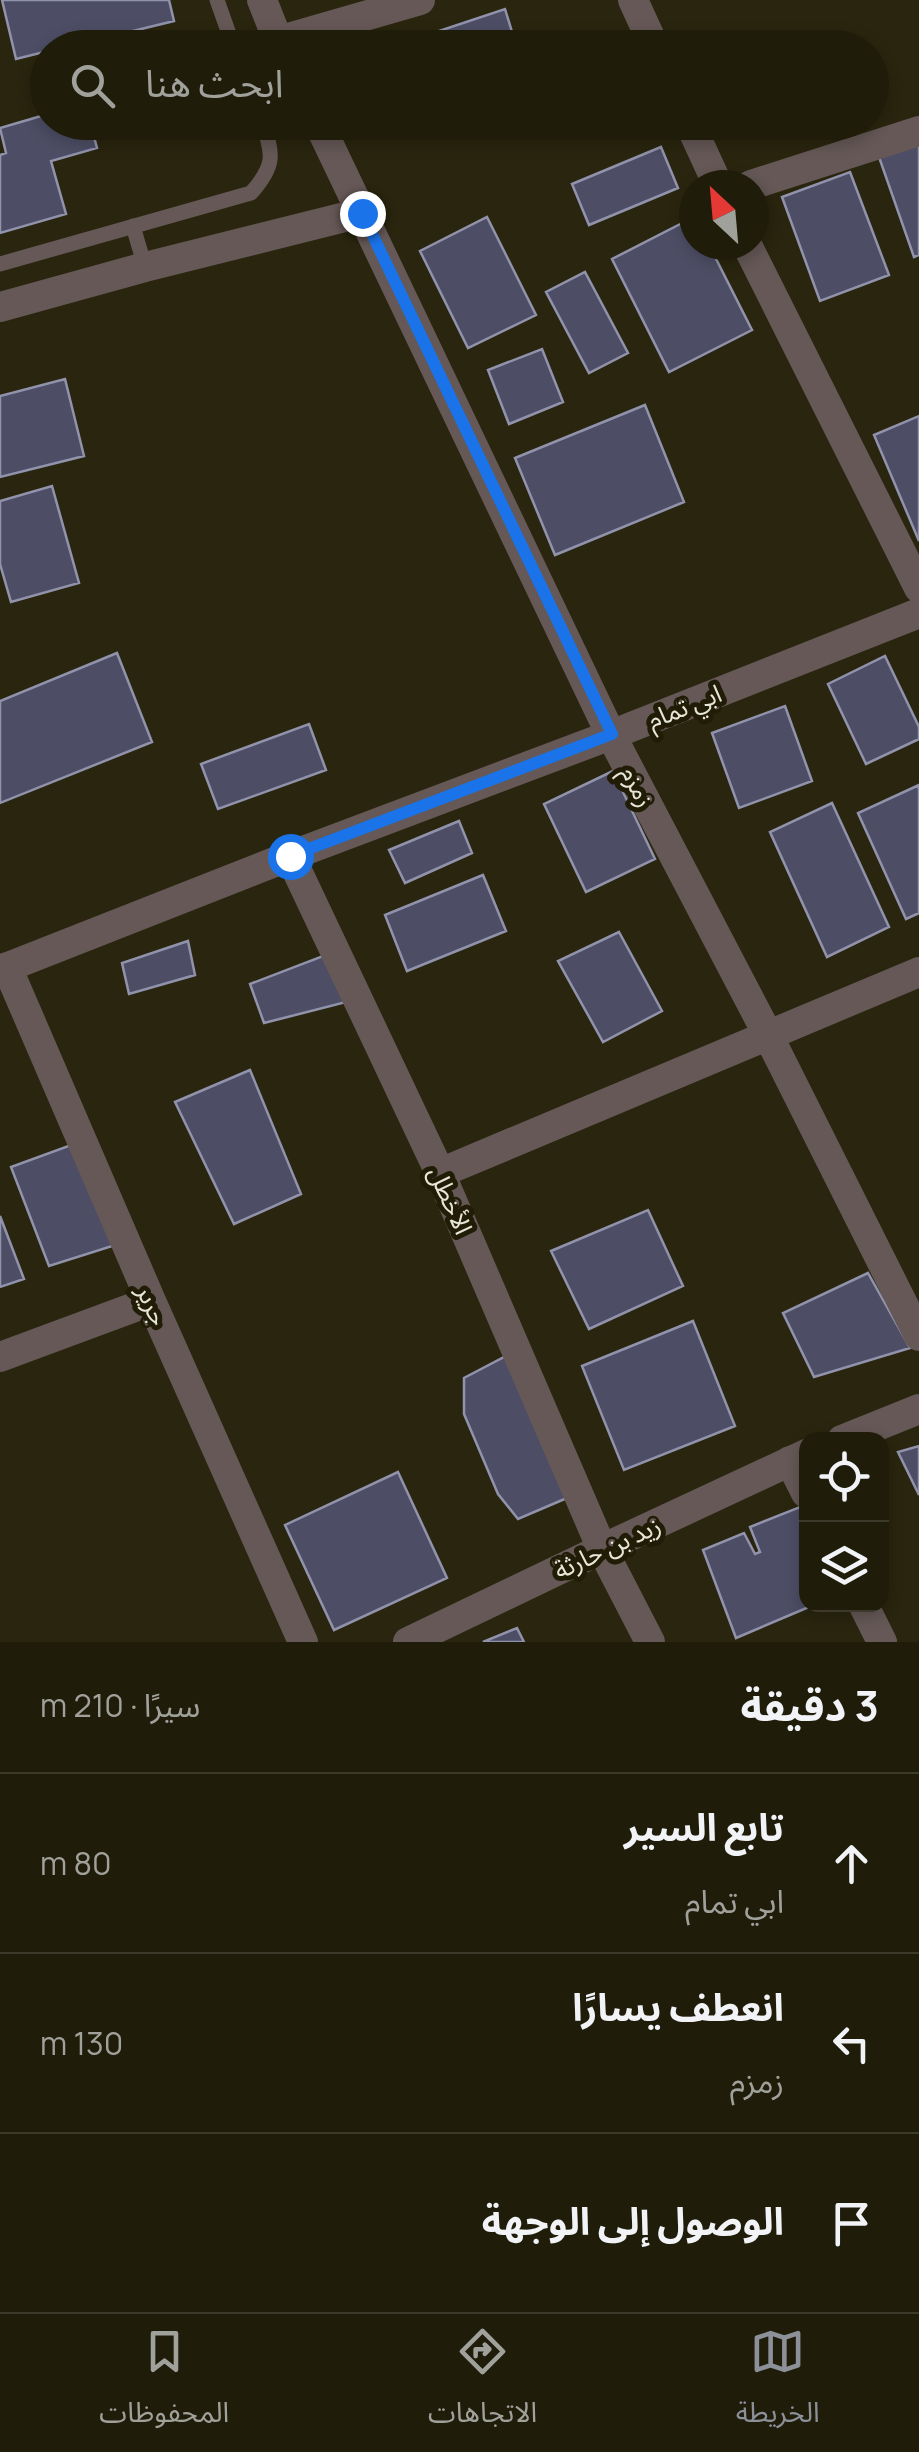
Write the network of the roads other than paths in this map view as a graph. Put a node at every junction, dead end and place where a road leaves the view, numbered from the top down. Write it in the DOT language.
graph roads {
  1 [pos="217,0"];
  2 [pos="262,0"];
  3 [pos="420,0"];
  4 [pos="633,0"];
  5 [pos="228,30"];
  6 [pos="274,30"];
  7 [pos="325,30"];
  8 [pos="647,30"];
  9 [pos="919,131"];
  10 [pos="269,140"];
  11 [pos="327,140"];
  12 [pos="697,140"];
  13 [pos="711,170"];
  14 [pos="769,179"];
  15 [pos="362,213"];
  16 [pos="132,226"];
  17 [pos="755,260"];
  18 [pos="0,264"];
  19 [pos="146,267"];
  20 [pos="0,307"];
  21 [pos="919,588"];
  22 [pos="919,613"];
  23 [pos="612,734"];
  24 [pos="290,856"];
  25 [pos="3,968"];
  26 [pos="919,972"];
  27 [pos="768,1034"];
  28 [pos="440,1173"];
  29 [pos="150,1300"];
  30 [pos="919,1336"];
  31 [pos="0,1357"];
  32 [pos="919,1409"];
  33 [pos="862,1432"];
  34 [pos="798,1457"];
  35 [pos="602,1548"];
  36 [pos="867,1612"];
  37 [pos="303,1642"];
  38 [pos="408,1642"];
  39 [pos="650,1642"];
  40 [pos="882,1642"];
  1 -- 5 [label="lane"];
  2 -- 6 [label="street"];
  3 -- 7 [label="street"];
  4 -- 8 [label="street"];
  9 -- 14 [label="street"];
  10 -- 16 [label="lane"];
  11 -- 15 [label="street, زمزم"];
  12 -- 13 [label="street"];
  15 -- 19 [label="street"];
  15 -- 23 [label="street, زمزم"];
  16 -- 18 [label="lane"];
  16 -- 19 [label="lane"];
  17 -- 21 [label="street"];
  19 -- 20 [label="street"];
  22 -- 23 [label="street, ابي تمام"];
  23 -- 24 [label="street, ابي تمام"];
  23 -- 27 [label="street, زمزم"];
  24 -- 25 [label="street, ابي تمام"];
  24 -- 28 [label="street, الأخطل"];
  25 -- 29 [label="street, جرير"];
  26 -- 27 [label="street"];
  27 -- 28 [label="street"];
  27 -- 30 [label="street, زمزم"];
  28 -- 35 [label="street, الأخطل"];
  29 -- 31 [label="street"];
  29 -- 37 [label="street, جرير"];
  32 -- 33 [label="street"];
  34 -- 35 [label="street, زيد بن حارثة"];
  35 -- 38 [label="street, زيد بن حارثة"];
  35 -- 39 [label="street, الأخطل"];
  36 -- 40 [label="street"];
}
